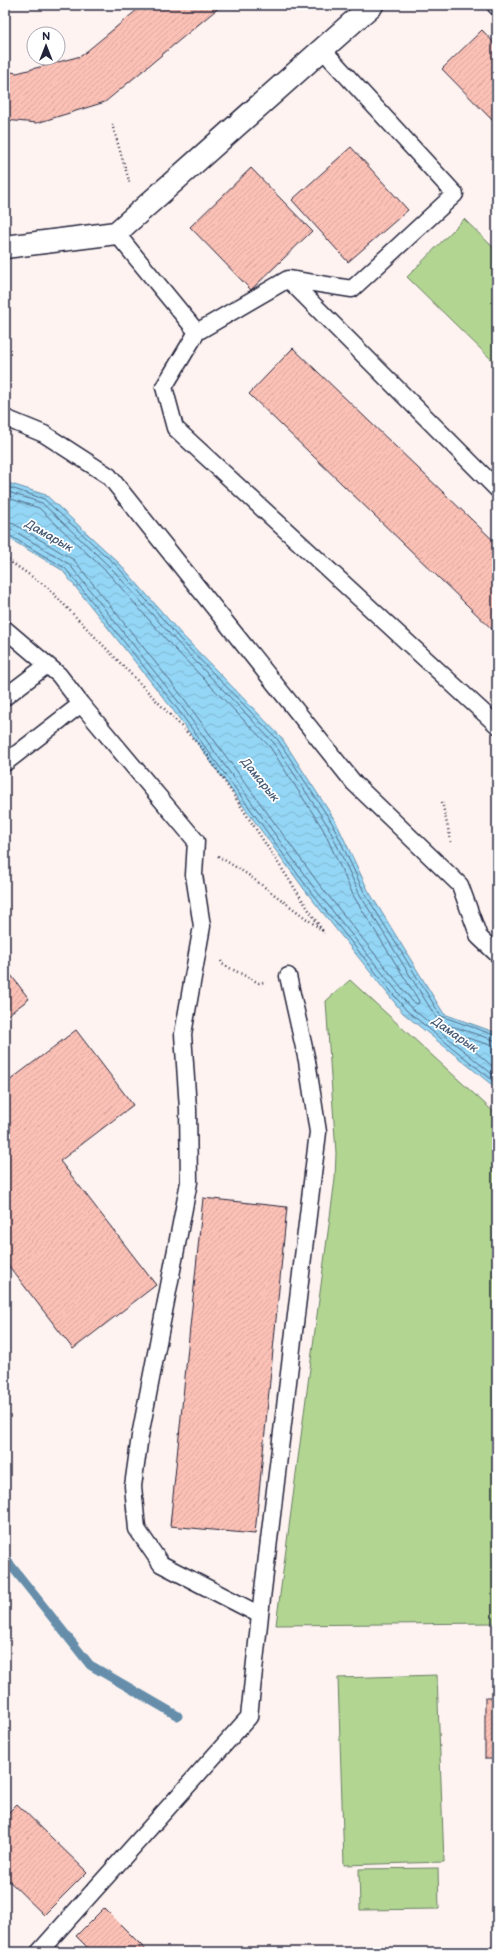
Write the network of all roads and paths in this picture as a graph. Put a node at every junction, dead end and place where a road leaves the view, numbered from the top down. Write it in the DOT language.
graph roads {
  1 [pos="372,5"];
  2 [pos="322,49"];
  3 [pos="112,124"];
  4 [pos="138,214"];
  5 [pos="116,233"];
  6 [pos="5,246"];
  7 [pos="288,279"];
  8 [pos="197,332"];
  9 [pos="5,418"];
  10 [pos="497,489"];
  11 [pos="5,558"];
  12 [pos="5,628"];
  13 [pos="47,665"];
  14 [pos="5,697"];
  15 [pos="81,704"];
  16 [pos="497,725"];
  17 [pos="5,763"];
  18 [pos="196,841"];
  19 [pos="202,926"];
  20 [pos="497,954"];
  21 [pos="288,976"];
  22 [pos="260,1615"];
  23 [pos="39,1952"];
  1 -- 2 [label="street"];
  2 -- 4 [label="street"];
  2 -- 7 [label="lane"];
  3 -- 4 [label="path"];
  4 -- 5 [label="street"];
  5 -- 6 [label="street"];
  5 -- 8 [label="lane"];
  7 -- 8 [label="lane"];
  7 -- 10 [label="lane"];
  8 -- 16 [label="lane"];
  9 -- 20 [label="lane"];
  11 -- 18 [label="path"];
  12 -- 13 [label="lane"];
  13 -- 14 [label="lane"];
  13 -- 15 [label="lane"];
  15 -- 17 [label="lane"];
  15 -- 18 [label="lane"];
  18 -- 19 [label="lane"];
  19 -- 21 [label="path"];
  19 -- 22 [label="lane"];
  21 -- 22 [label="lane"];
  22 -- 23 [label="lane"];
}
